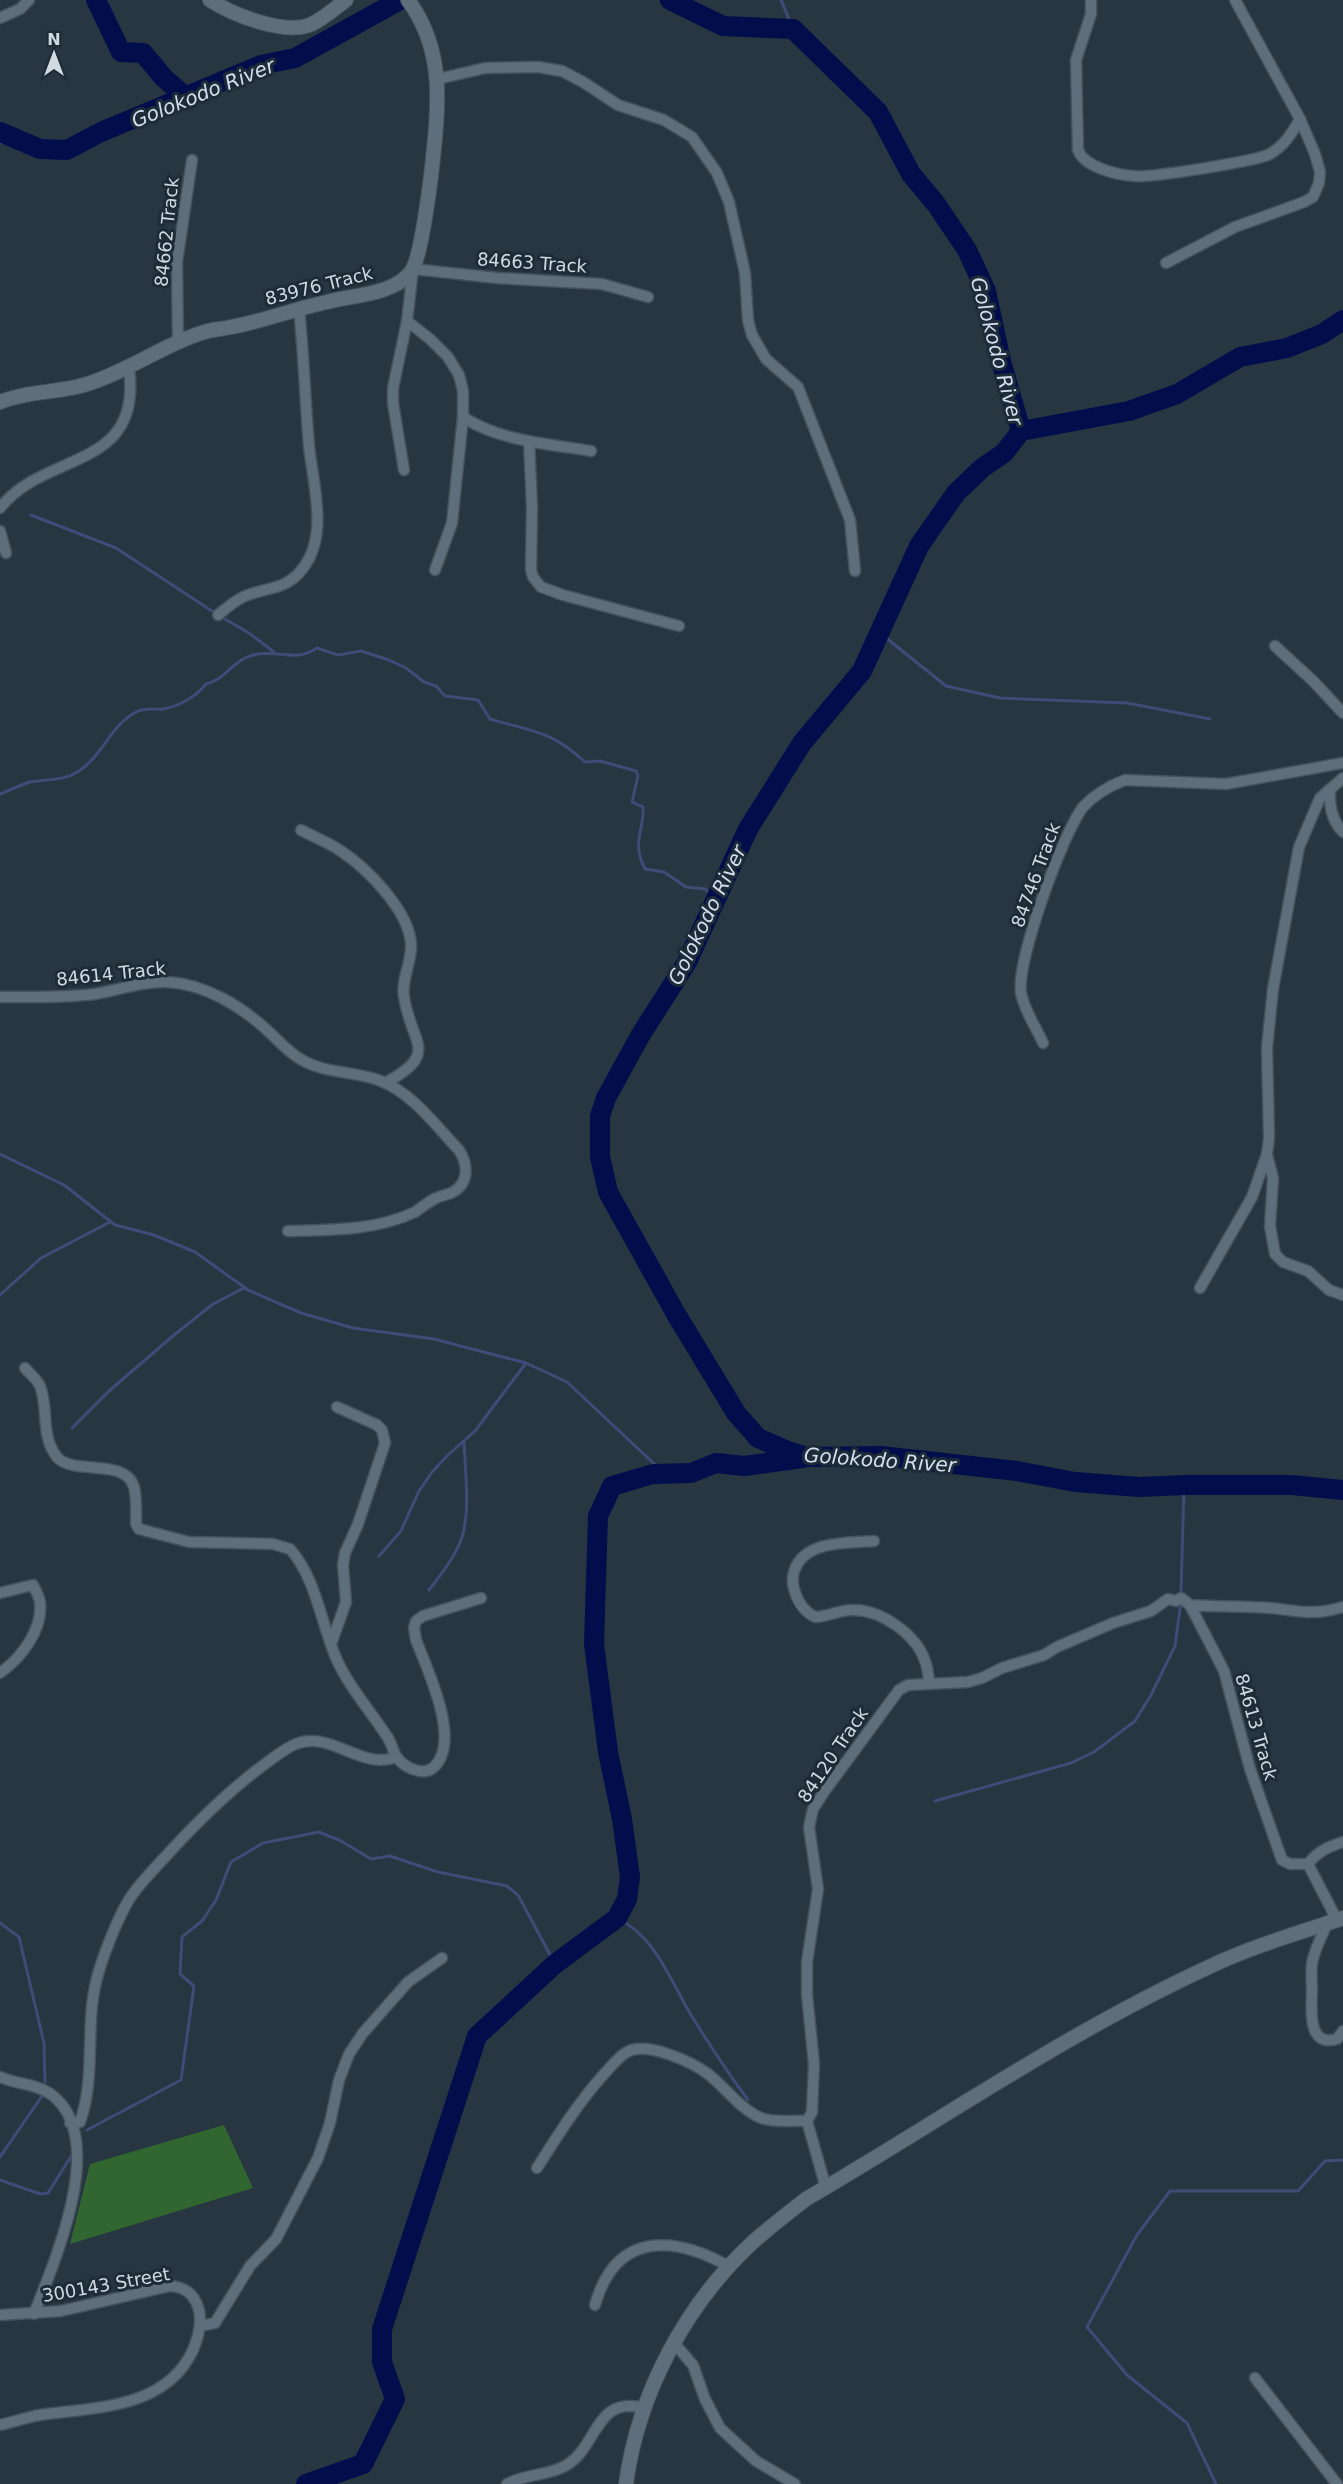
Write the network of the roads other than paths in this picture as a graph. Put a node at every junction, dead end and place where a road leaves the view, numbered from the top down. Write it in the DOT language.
graph roads {
  1 [pos="29,0"];
  2 [pos="210,0"];
  3 [pos="346,0"];
  4 [pos="408,0"];
  5 [pos="1091,0"];
  6 [pos="1234,0"];
  7 [pos="0,18"];
  8 [pos="438,79"];
  9 [pos="1300,119"];
  10 [pos="192,160"];
  11 [pos="1166,263"];
  12 [pos="413,269"];
  13 [pos="648,297"];
  14 [pos="299,309"];
  15 [pos="407,321"];
  16 [pos="178,343"];
  17 [pos="129,368"];
  18 [pos="0,402"];
  19 [pos="463,417"];
  20 [pos="529,441"];
  21 [pos="591,451"];
  22 [pos="404,470"];
  23 [pos="0,508"];
  24 [pos="0,531"];
  25 [pos="6,553"];
  26 [pos="435,570"];
  27 [pos="855,571"];
  28 [pos="218,615"];
  29 [pos="679,626"];
  30 [pos="1275,646"];
  31 [pos="1343,713"];
  32 [pos="1343,763"];
  33 [pos="1343,778"];
  34 [pos="1330,789"];
  35 [pos="301,830"];
  36 [pos="1343,832"];
  37 [pos="0,997"];
  38 [pos="1043,1043"];
  39 [pos="386,1083"];
  40 [pos="1267,1154"];
  41 [pos="288,1231"];
  42 [pos="1200,1288"];
  43 [pos="1343,1295"];
  44 [pos="25,1368"];
  45 [pos="337,1407"];
  46 [pos="874,1541"];
  47 [pos="0,1593"];
  48 [pos="481,1599"];
  49 [pos="1190,1605"];
  50 [pos="1343,1607"];
  51 [pos="331,1644"];
  52 [pos="0,1673"];
  53 [pos="930,1684"];
  54 [pos="396,1757"];
  55 [pos="1343,1842"];
  56 [pos="1308,1864"];
  57 [pos="1336,1921"];
  58 [pos="442,1958"];
  59 [pos="1343,2031"];
  60 [pos="0,2077"];
  61 [pos="807,2121"];
  62 [pos="70,2123"];
  63 [pos="537,2168"];
  64 [pos="826,2188"];
  65 [pos="730,2267"];
  66 [pos="595,2305"];
  67 [pos="34,2314"];
  68 [pos="0,2315"];
  69 [pos="200,2326"];
  70 [pos="674,2343"];
  71 [pos="1255,2378"];
  72 [pos="644,2408"];
  73 [pos="0,2425"];
  74 [pos="507,2484"];
  75 [pos="626,2484"];
  76 [pos="795,2484"];
  77 [pos="1337,2484"];
  1 -- 7 [label="street"];
  2 -- 3 [label="street"];
  4 -- 8 [label="street"];
  5 -- 9 [label="street"];
  6 -- 9 [label="street"];
  8 -- 12 [label="street"];
  8 -- 27 [label="street"];
  9 -- 11 [label="street"];
  10 -- 16 [label="street, 84662 Track"];
  12 -- 13 [label="street, 84663 Track"];
  12 -- 14 [label="street, 83976 Track"];
  12 -- 15 [label="street"];
  14 -- 16 [label="street, 83976 Track"];
  14 -- 28 [label="street"];
  15 -- 19 [label="street"];
  15 -- 22 [label="street"];
  16 -- 17 [label="street, 83976 Track"];
  17 -- 18 [label="street, 83976 Track"];
  17 -- 23 [label="street"];
  19 -- 20 [label="street"];
  19 -- 26 [label="street"];
  20 -- 21 [label="street"];
  20 -- 29 [label="street"];
  24 -- 25 [label="street"];
  30 -- 31 [label="street"];
  32 -- 38 [label="street, 84746 Track"];
  33 -- 34 [label="street"];
  34 -- 36 [label="street"];
  34 -- 40 [label="street"];
  35 -- 39 [label="street"];
  37 -- 39 [label="street, 84614 Track"];
  39 -- 41 [label="street, 84614 Track"];
  40 -- 42 [label="street"];
  40 -- 43 [label="street"];
  44 -- 51 [label="street"];
  45 -- 51 [label="street"];
  46 -- 53 [label="street"];
  47 -- 52 [label="street"];
  48 -- 54 [label="street"];
  49 -- 50 [label="street, 84120 Track"];
  49 -- 53 [label="street, 84120 Track"];
  49 -- 56 [label="street, 84613 Track"];
  51 -- 54 [label="street"];
  53 -- 61 [label="street, 84120 Track"];
  54 -- 62 [label="street"];
  55 -- 56 [label="street"];
  56 -- 57 [label="street"];
  57 -- 59 [label="street"];
  57 -- 64 [label="street"];
  58 -- 69 [label="street"];
  60 -- 62 [label="street"];
  61 -- 63 [label="street"];
  61 -- 64 [label="street, 84120 Track"];
  62 -- 67 [label="street"];
  64 -- 65 [label="street"];
  65 -- 66 [label="street"];
  65 -- 70 [label="street"];
  67 -- 68 [label="street, 300143 Street"];
  67 -- 69 [label="street, 300143 Street"];
  69 -- 73 [label="street"];
  70 -- 72 [label="street"];
  70 -- 76 [label="street"];
  71 -- 77 [label="street"];
  72 -- 74 [label="street"];
  72 -- 75 [label="street"];
}
